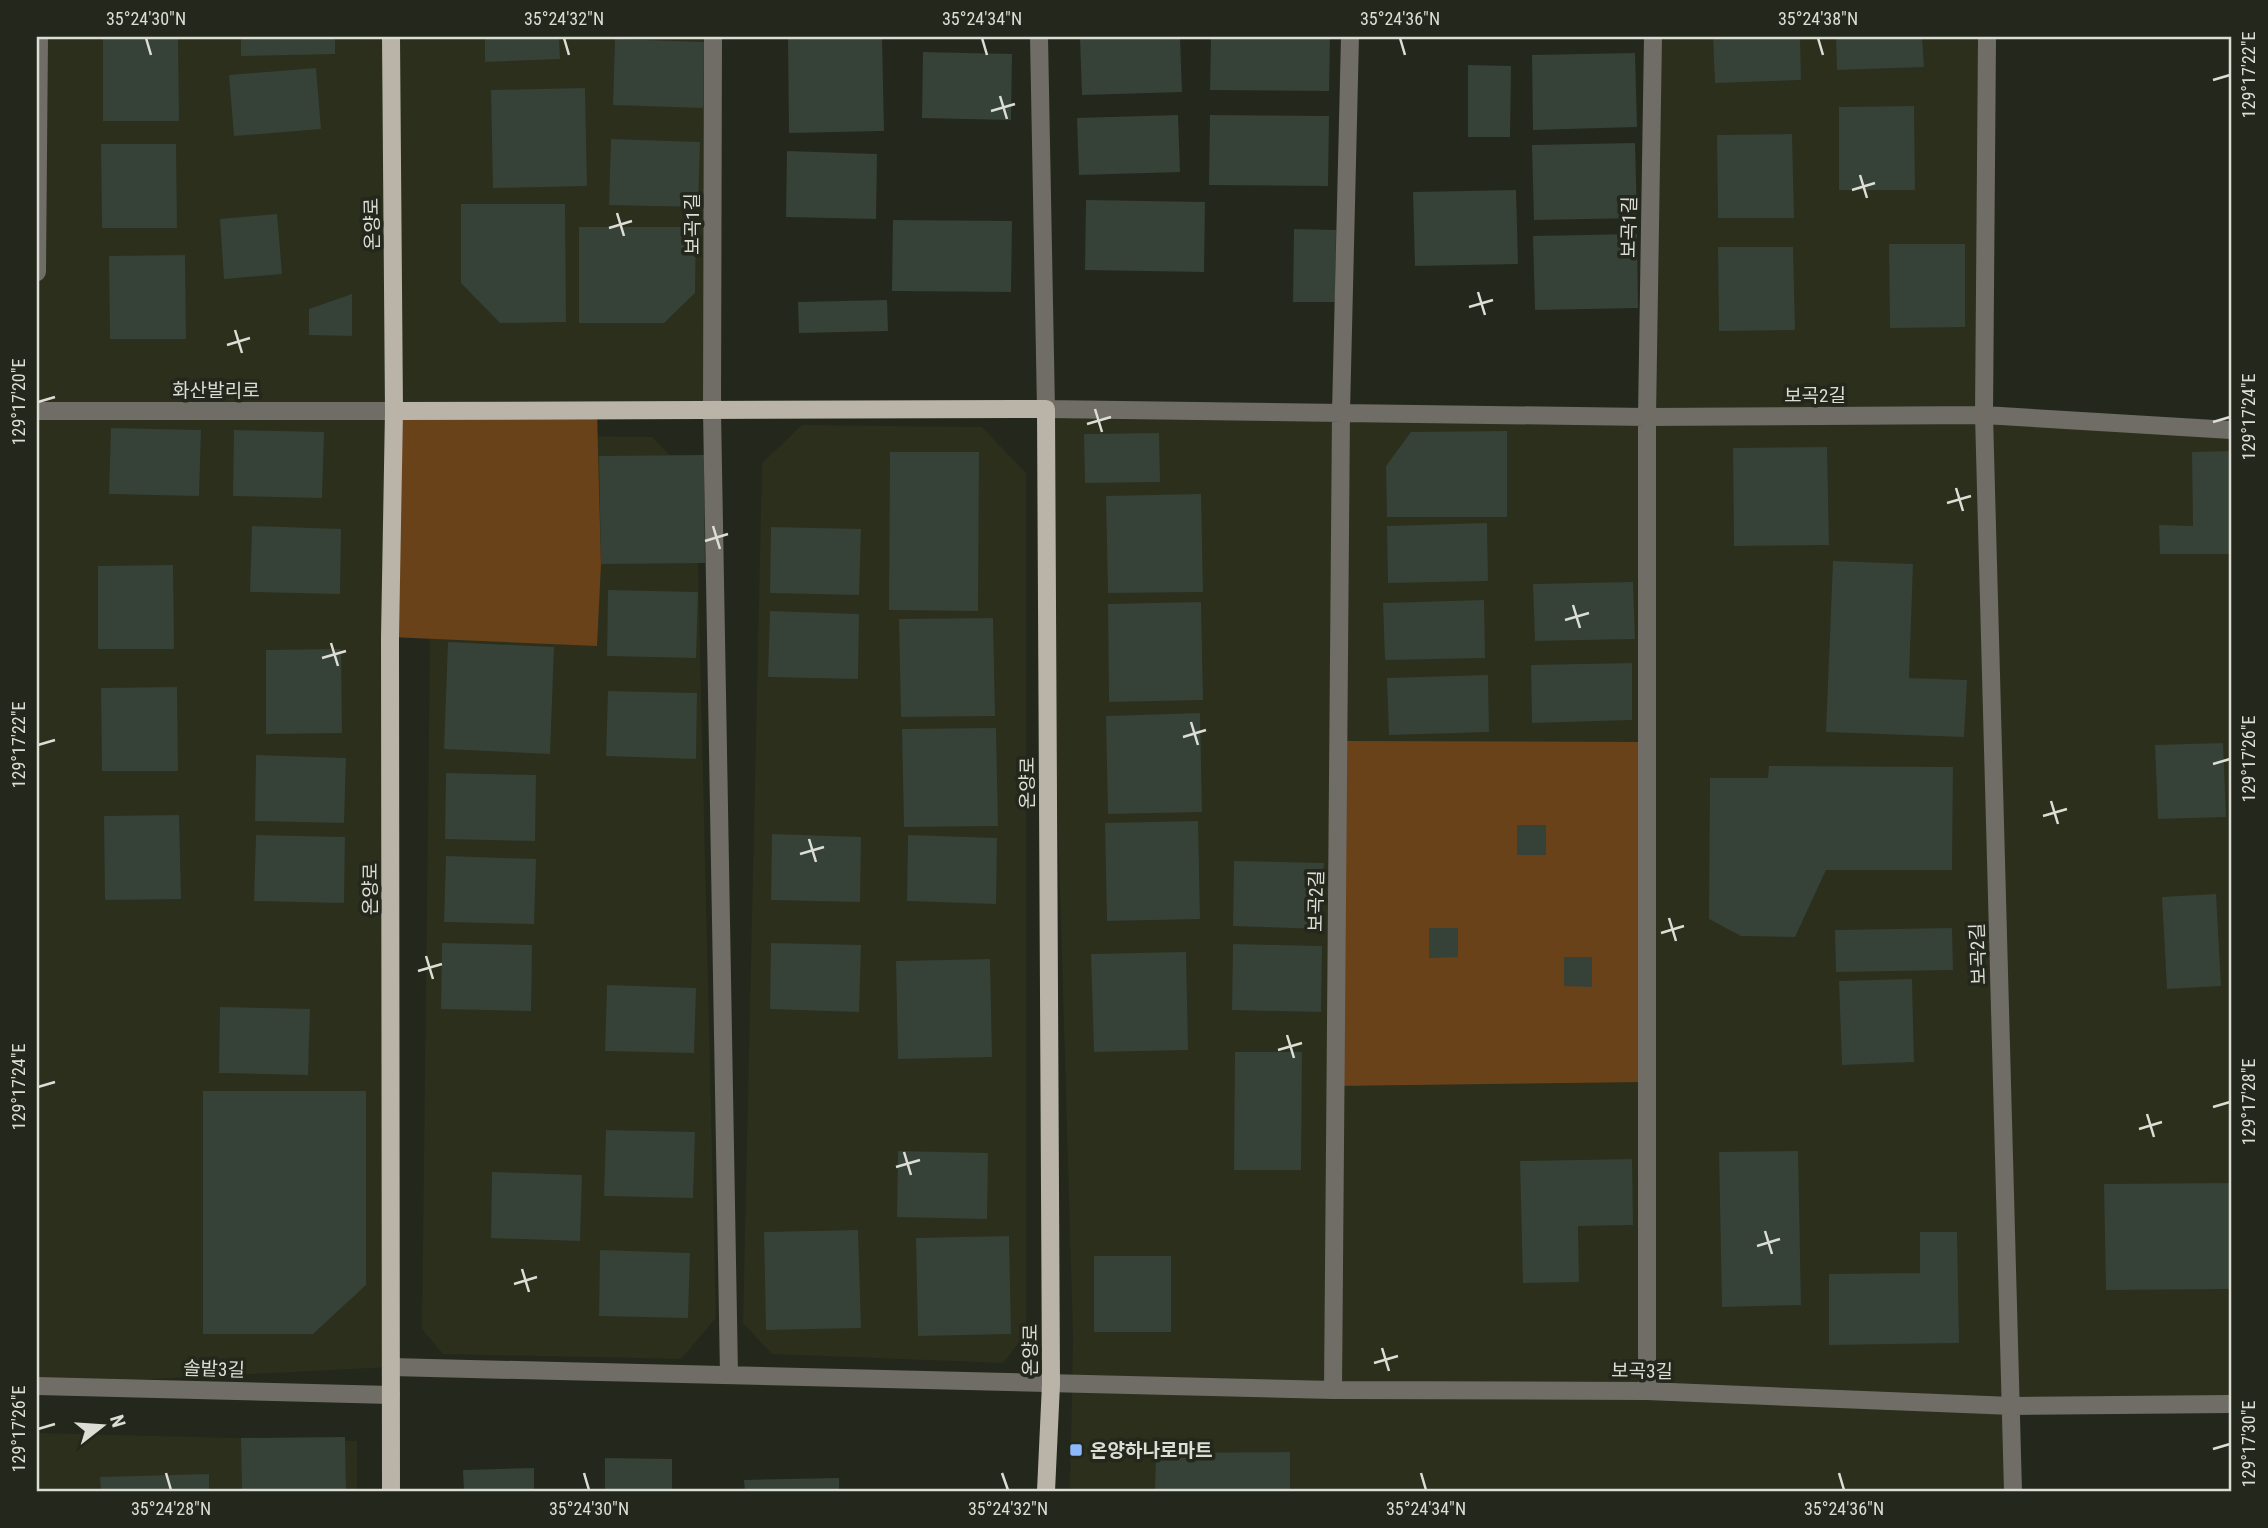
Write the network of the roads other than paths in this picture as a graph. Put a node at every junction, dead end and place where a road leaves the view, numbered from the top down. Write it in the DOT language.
graph roads {
  1 [pos="39,37"];
  2 [pos="391,37"];
  3 [pos="713,37"];
  4 [pos="1039,37"];
  5 [pos="1350,37"];
  6 [pos="1653,37"];
  7 [pos="1987,37"];
  8 [pos="38,73"];
  9 [pos="37,272"];
  10 [pos="1046,409"];
  11 [pos="37,411"];
  12 [pos="394,411"];
  13 [pos="712,411"];
  14 [pos="1341,413"];
  15 [pos="1984,415"];
  16 [pos="1647,417"];
  17 [pos="2231,430"];
  18 [pos="391,1367"];
  19 [pos="729,1374"];
  20 [pos="1051,1384"];
  21 [pos="37,1385"];
  22 [pos="1333,1390"];
  23 [pos="1647,1391"];
  24 [pos="391,1395"];
  25 [pos="2231,1404"];
  26 [pos="2012,1406"];
  27 [pos="391,1491"];
  28 [pos="1046,1491"];
  29 [pos="2012,1491"];
  1 -- 8 [label="street"];
  2 -- 12 [label="main road, 온양로"];
  3 -- 13 [label="street, 보곡1길"];
  4 -- 10 [label="street"];
  5 -- 14 [label="street"];
  6 -- 16 [label="street, 보곡1길"];
  7 -- 15 [label="street"];
  8 -- 9 [label="street"];
  10 -- 13 [label="main road"];
  10 -- 14 [label="street, 보곡2길"];
  10 -- 20 [label="main road, 온양로"];
  11 -- 12 [label="street, 화산발리로"];
  12 -- 13 [label="main road"];
  12 -- 18 [label="main road, 온양로"];
  13 -- 19 [label="street"];
  14 -- 16 [label="street, 보곡2길"];
  14 -- 22 [label="street, 보곡2길"];
  15 -- 16 [label="street, 보곡2길"];
  15 -- 17 [label="street, 보곡2길"];
  15 -- 26 [label="street, 보곡2길"];
  16 -- 23 [label="street"];
  18 -- 19 [label="street, 보곡3길"];
  18 -- 24 [label="main road, 온양로"];
  19 -- 20 [label="street, 보곡3길"];
  20 -- 22 [label="street, 보곡3길"];
  20 -- 28 [label="main road, 온양로"];
  21 -- 24 [label="street, 솔밭3길"];
  22 -- 23 [label="street, 보곡3길"];
  23 -- 26 [label="street, 보곡3길"];
  24 -- 27 [label="main road, 온양로"];
  25 -- 26 [label="street, 보곡3길"];
  26 -- 29 [label="street, 보곡2길"];
}
